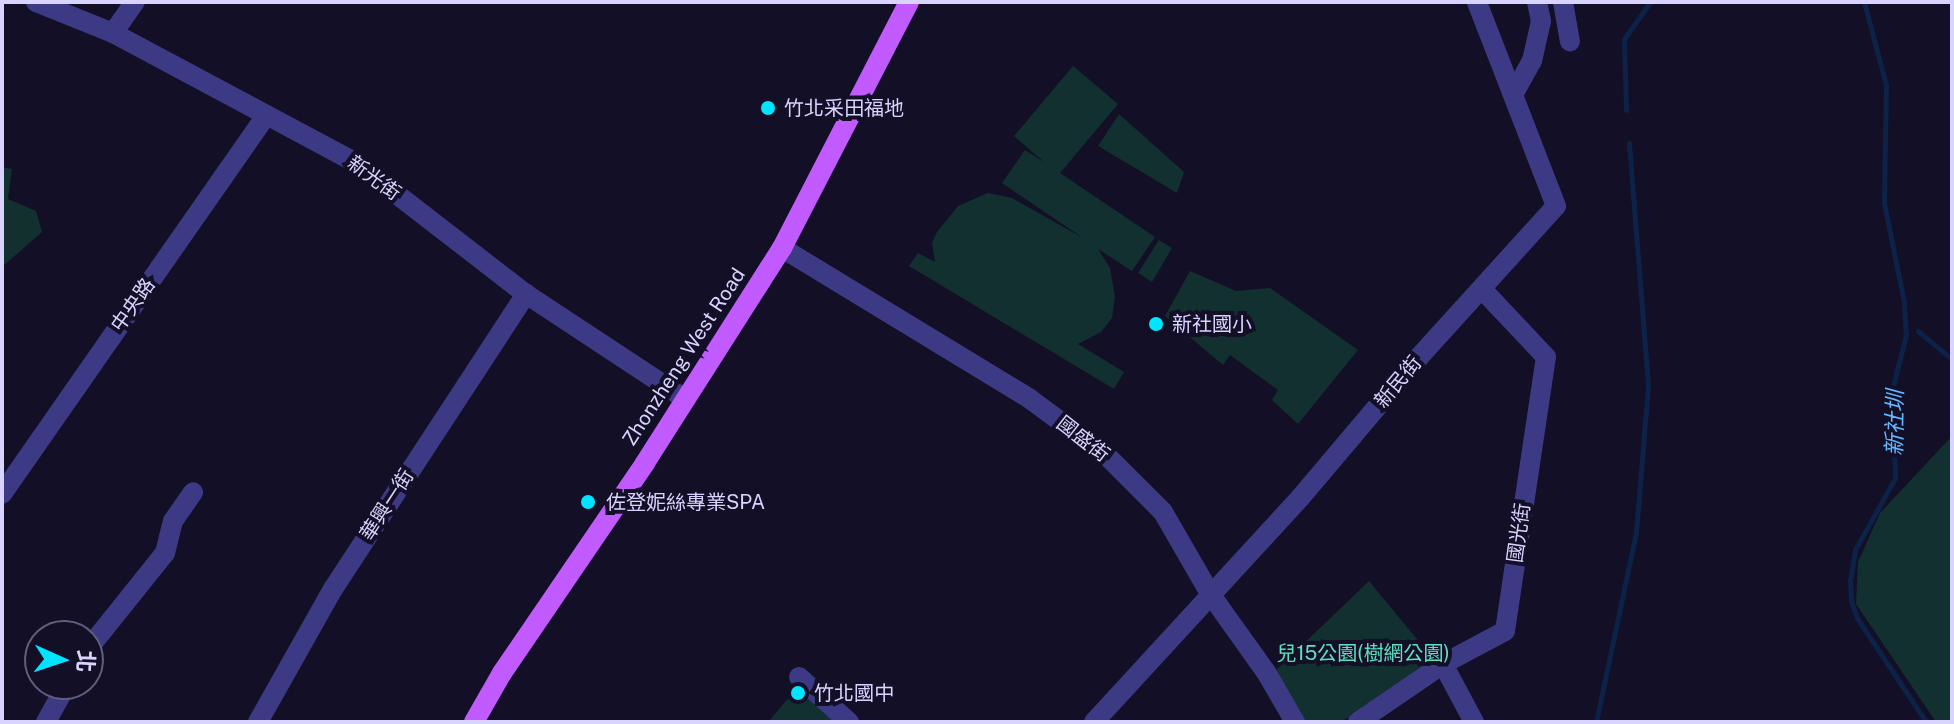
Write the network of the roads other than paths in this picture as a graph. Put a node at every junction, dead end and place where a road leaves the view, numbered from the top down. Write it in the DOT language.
graph roads {
  1 [pos="36,2"];
  2 [pos="135,2"];
  3 [pos="909,2"];
  4 [pos="1477,2"];
  5 [pos="1537,2"];
  6 [pos="1563,2"];
  7 [pos="113,33"];
  8 [pos="1570,41"];
  9 [pos="1514,93"];
  10 [pos="266,116"];
  11 [pos="782,248"];
  12 [pos="1482,289"];
  13 [pos="526,294"];
  14 [pos="685,399"];
  15 [pos="193,492"];
  16 [pos="2,494"];
  17 [pos="1211,595"];
  18 [pos="104,629"];
  19 [pos="1443,664"];
  20 [pos="799,677"];
  21 [pos="58,700"];
  22 [pos="46,722"];
  23 [pos="258,722"];
  24 [pos="474,722"];
  25 [pos="849,722"];
  26 [pos="1094,722"];
  27 [pos="1295,722"];
  28 [pos="1358,722"];
  29 [pos="1474,722"];
  1 -- 7 [label="street, 新光街"];
  2 -- 7 [label="street"];
  3 -- 11 [label="main road, Zhonzheng West Road"];
  4 -- 9 [label="street, 新民街"];
  5 -- 9 [label="street"];
  6 -- 8 [label="street"];
  7 -- 10 [label="street, 新光街"];
  9 -- 12 [label="street, 新民街"];
  10 -- 13 [label="street, 新光街"];
  10 -- 16 [label="street, 中央路"];
  11 -- 14 [label="main road, Zhonzheng West Road"];
  11 -- 17 [label="street, 國盛街"];
  12 -- 17 [label="street, 新民街"];
  12 -- 19 [label="street, 國光街"];
  13 -- 14 [label="street, 新光街"];
  13 -- 23 [label="street, 華興一街"];
  14 -- 24 [label="main road, Zhonzheng West Road"];
  15 -- 18 [label="street"];
  17 -- 26 [label="street, 新民街"];
  17 -- 27 [label="street, 國盛街"];
  19 -- 28 [label="street, 國光街"];
  19 -- 29 [label="street"];
  20 -- 25 [label="street"];
  21 -- 22 [label="street"];
}
